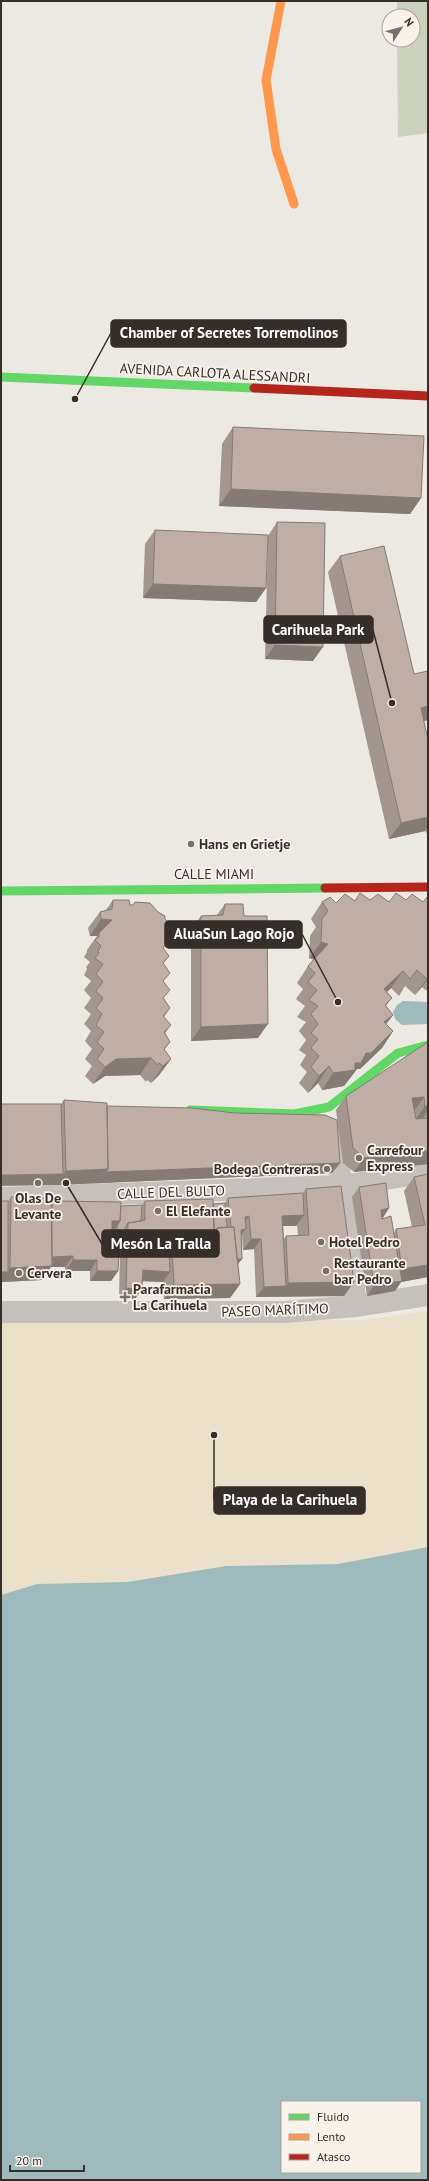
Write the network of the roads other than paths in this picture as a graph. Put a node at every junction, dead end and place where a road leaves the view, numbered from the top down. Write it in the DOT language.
graph roads {
  1 [pos="280,1"];
  2 [pos="294,204"];
  3 [pos="1,377"];
  4 [pos="428,396"];
  5 [pos="428,887"];
  6 [pos="1,891"];
  7 [pos="428,1046"];
  8 [pos="329,1107"];
  9 [pos="178,1109"];
  10 [pos="428,1172"];
  11 [pos="342,1186"];
  12 [pos="1,1198"];
  13 [pos="428,1295"];
  14 [pos="356,1306"];
  15 [pos="1,1312"];
  1 -- 2 [label="street"];
  3 -- 4 [label="street, AVENIDA CARLOTA ALESSANDRI"];
  5 -- 6 [label="street, CALLE MIAMI"];
  7 -- 8 [label="street"];
  8 -- 9 [label="street"];
  8 -- 11 [label="street"];
  10 -- 11 [label="street, CALLE DEL BULTO"];
  11 -- 12 [label="street, CALLE DEL BULTO"];
  11 -- 14 [label="street"];
  13 -- 14 [label="street, PASEO MARÍTIMO"];
  14 -- 15 [label="street, PASEO MARÍTIMO"];
}
